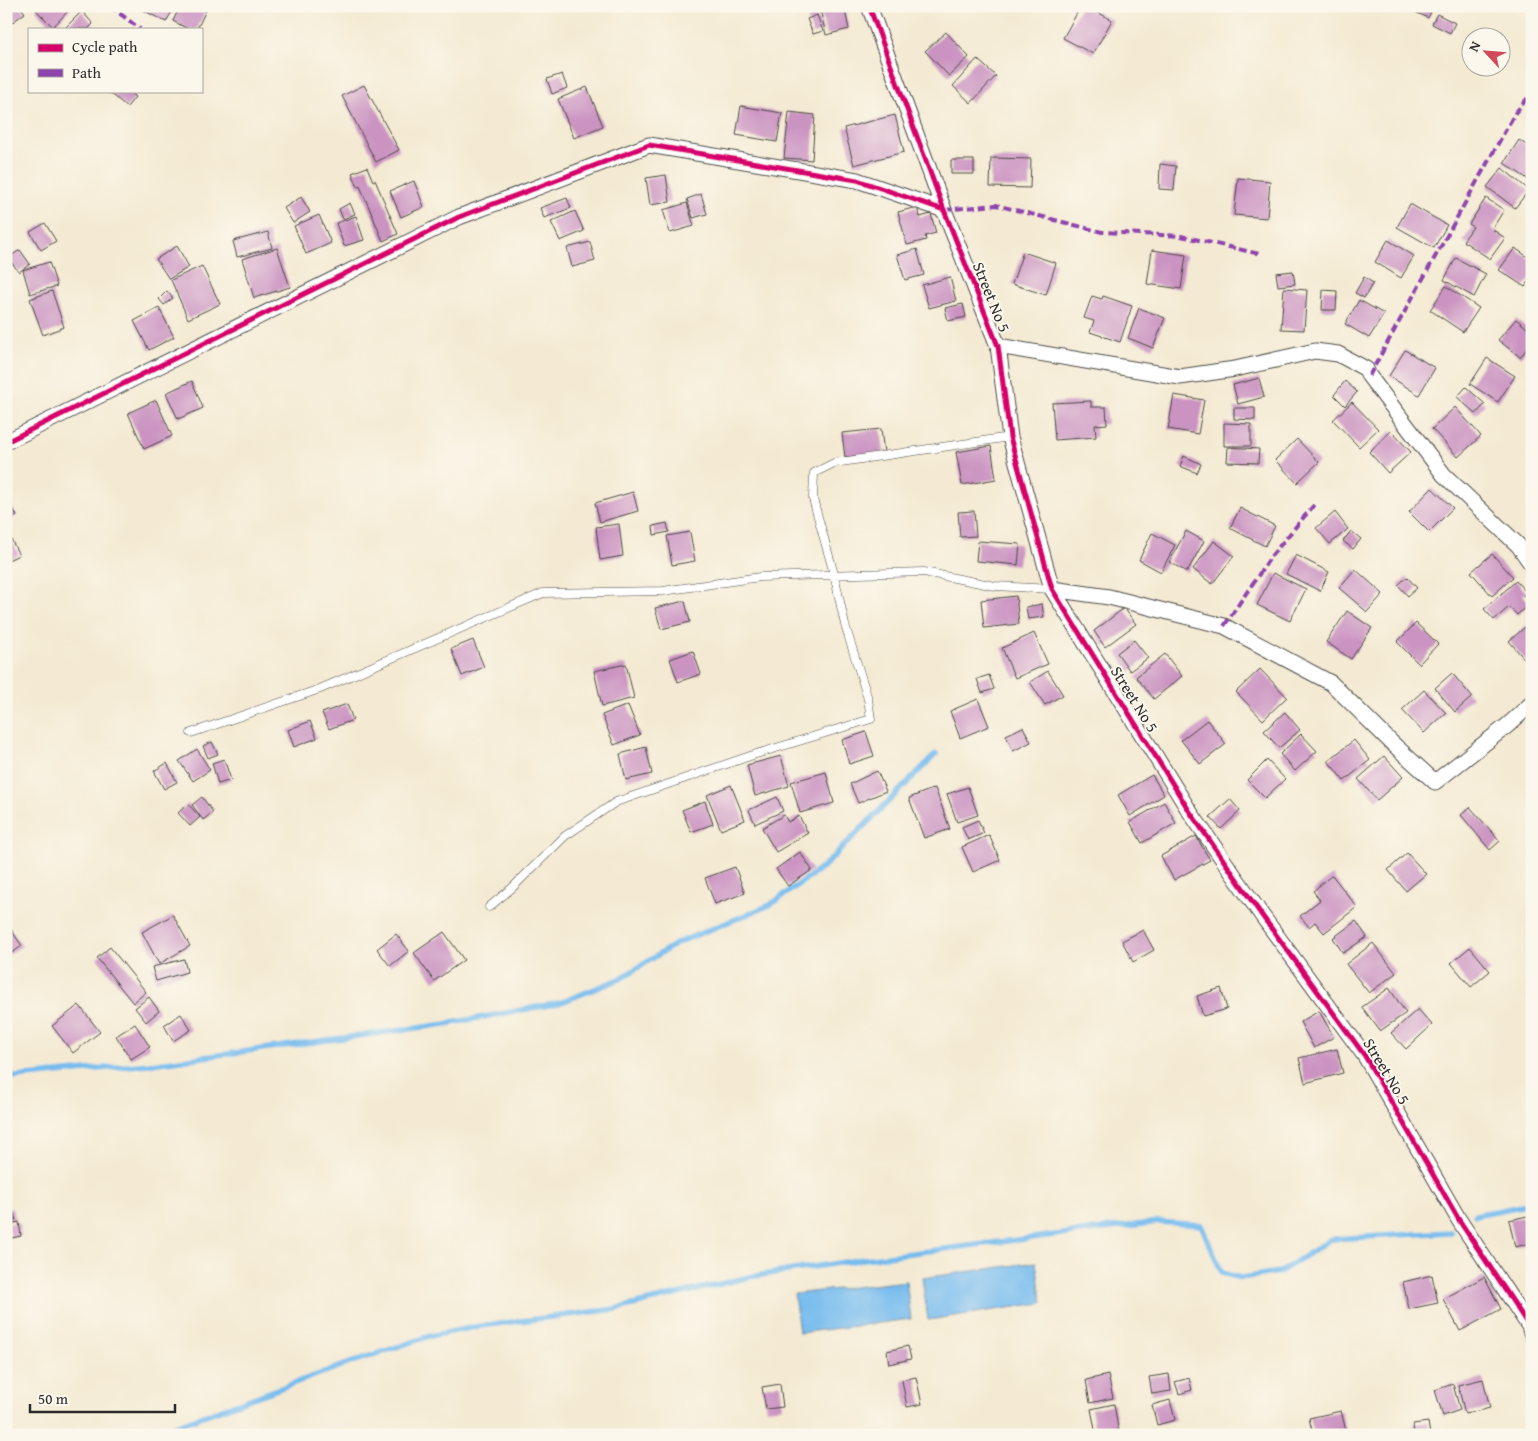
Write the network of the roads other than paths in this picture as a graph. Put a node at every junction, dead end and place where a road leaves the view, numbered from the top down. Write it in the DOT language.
graph roads {
  1 [pos="869,6"];
  2 [pos="944,210"];
  3 [pos="998,346"];
  4 [pos="1010,437"];
  5 [pos="6,442"];
  6 [pos="1532,565"];
  7 [pos="834,574"];
  8 [pos="1052,588"];
  9 [pos="1532,702"];
  10 [pos="191,733"];
  11 [pos="489,907"];
  12 [pos="1532,1335"];
  1 -- 2 [label="street, Street No 5"];
  2 -- 3 [label="street, Street No 5"];
  2 -- 5 [label="street"];
  3 -- 4 [label="street, Street No 5"];
  3 -- 6 [label="street"];
  4 -- 7 [label="lane"];
  4 -- 8 [label="street, Street No 5"];
  7 -- 8 [label="lane"];
  7 -- 10 [label="lane"];
  7 -- 11 [label="lane"];
  8 -- 9 [label="street"];
  8 -- 12 [label="street, Street No 5"];
}
